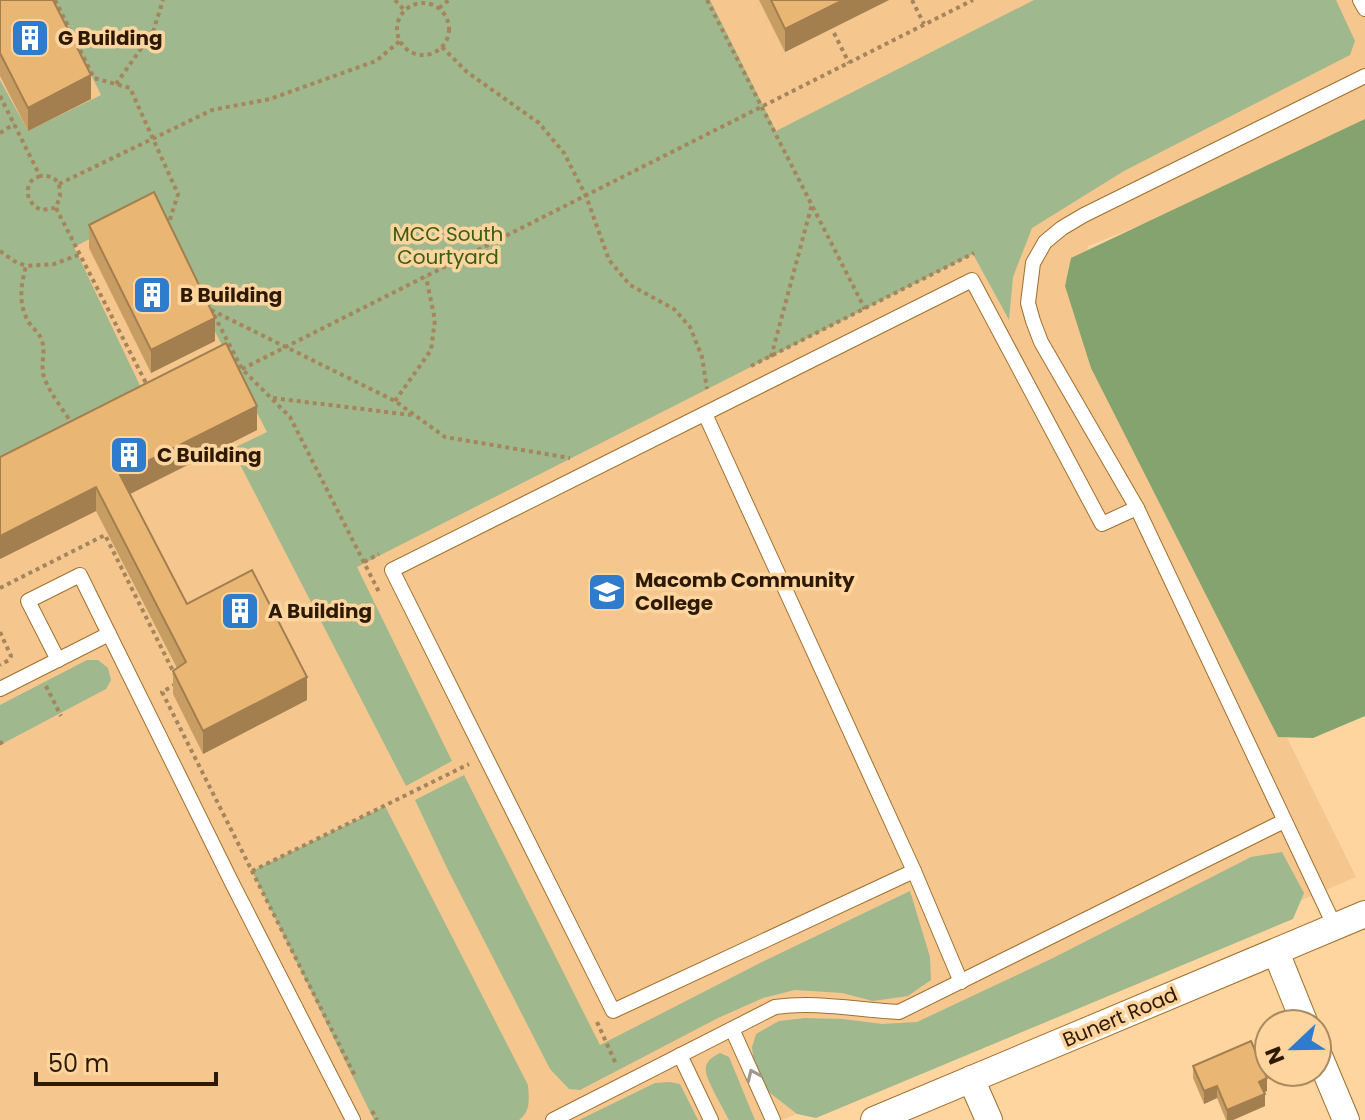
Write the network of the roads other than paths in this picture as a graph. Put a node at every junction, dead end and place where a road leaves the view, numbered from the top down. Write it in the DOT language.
graph roads {
  1 [pos="1360,0"];
  2 [pos="1365,9"];
  3 [pos="1365,76"];
  4 [pos="705,414"];
  5 [pos="1137,508"];
  6 [pos="109,634"];
  7 [pos="58,660"];
  8 [pos="0,689"];
  9 [pos="1284,821"];
  10 [pos="914,871"];
  11 [pos="1365,914"];
  12 [pos="1335,927"];
  13 [pos="1276,952"];
  14 [pos="961,982"];
  15 [pos="1299,1008"];
  16 [pos="732,1029"];
  17 [pos="680,1055"];
  18 [pos="971,1079"];
  19 [pos="1333,1088"];
  20 [pos="353,1120"];
  21 [pos="553,1120"];
  22 [pos="711,1120"];
  23 [pos="773,1120"];
  24 [pos="874,1120"];
  25 [pos="989,1120"];
  26 [pos="1346,1120"];
  1 -- 2 [label="lane"];
  3 -- 5 [label="lane"];
  4 -- 5 [label="lane"];
  4 -- 10 [label="lane"];
  4 -- 10 [label="lane"];
  5 -- 9 [label="lane"];
  6 -- 7 [label="lane"];
  6 -- 7 [label="lane"];
  6 -- 20 [label="lane"];
  7 -- 8 [label="lane"];
  9 -- 12 [label="lane"];
  9 -- 14 [label="lane"];
  10 -- 14 [label="lane"];
  11 -- 12 [label="street, Bunert Road"];
  12 -- 13 [label="street, Bunert Road"];
  13 -- 15 [label="street"];
  13 -- 18 [label="street, Bunert Road"];
  14 -- 16 [label="lane"];
  16 -- 17 [label="lane"];
  23 -- 16 [label="lane, one-way"];
  17 -- 21 [label="lane"];
  17 -- 22 [label="lane"];
  18 -- 24 [label="street, Bunert Road"];
  18 -- 25 [label="street"];
  19 -- 26 [label="street"];
}
